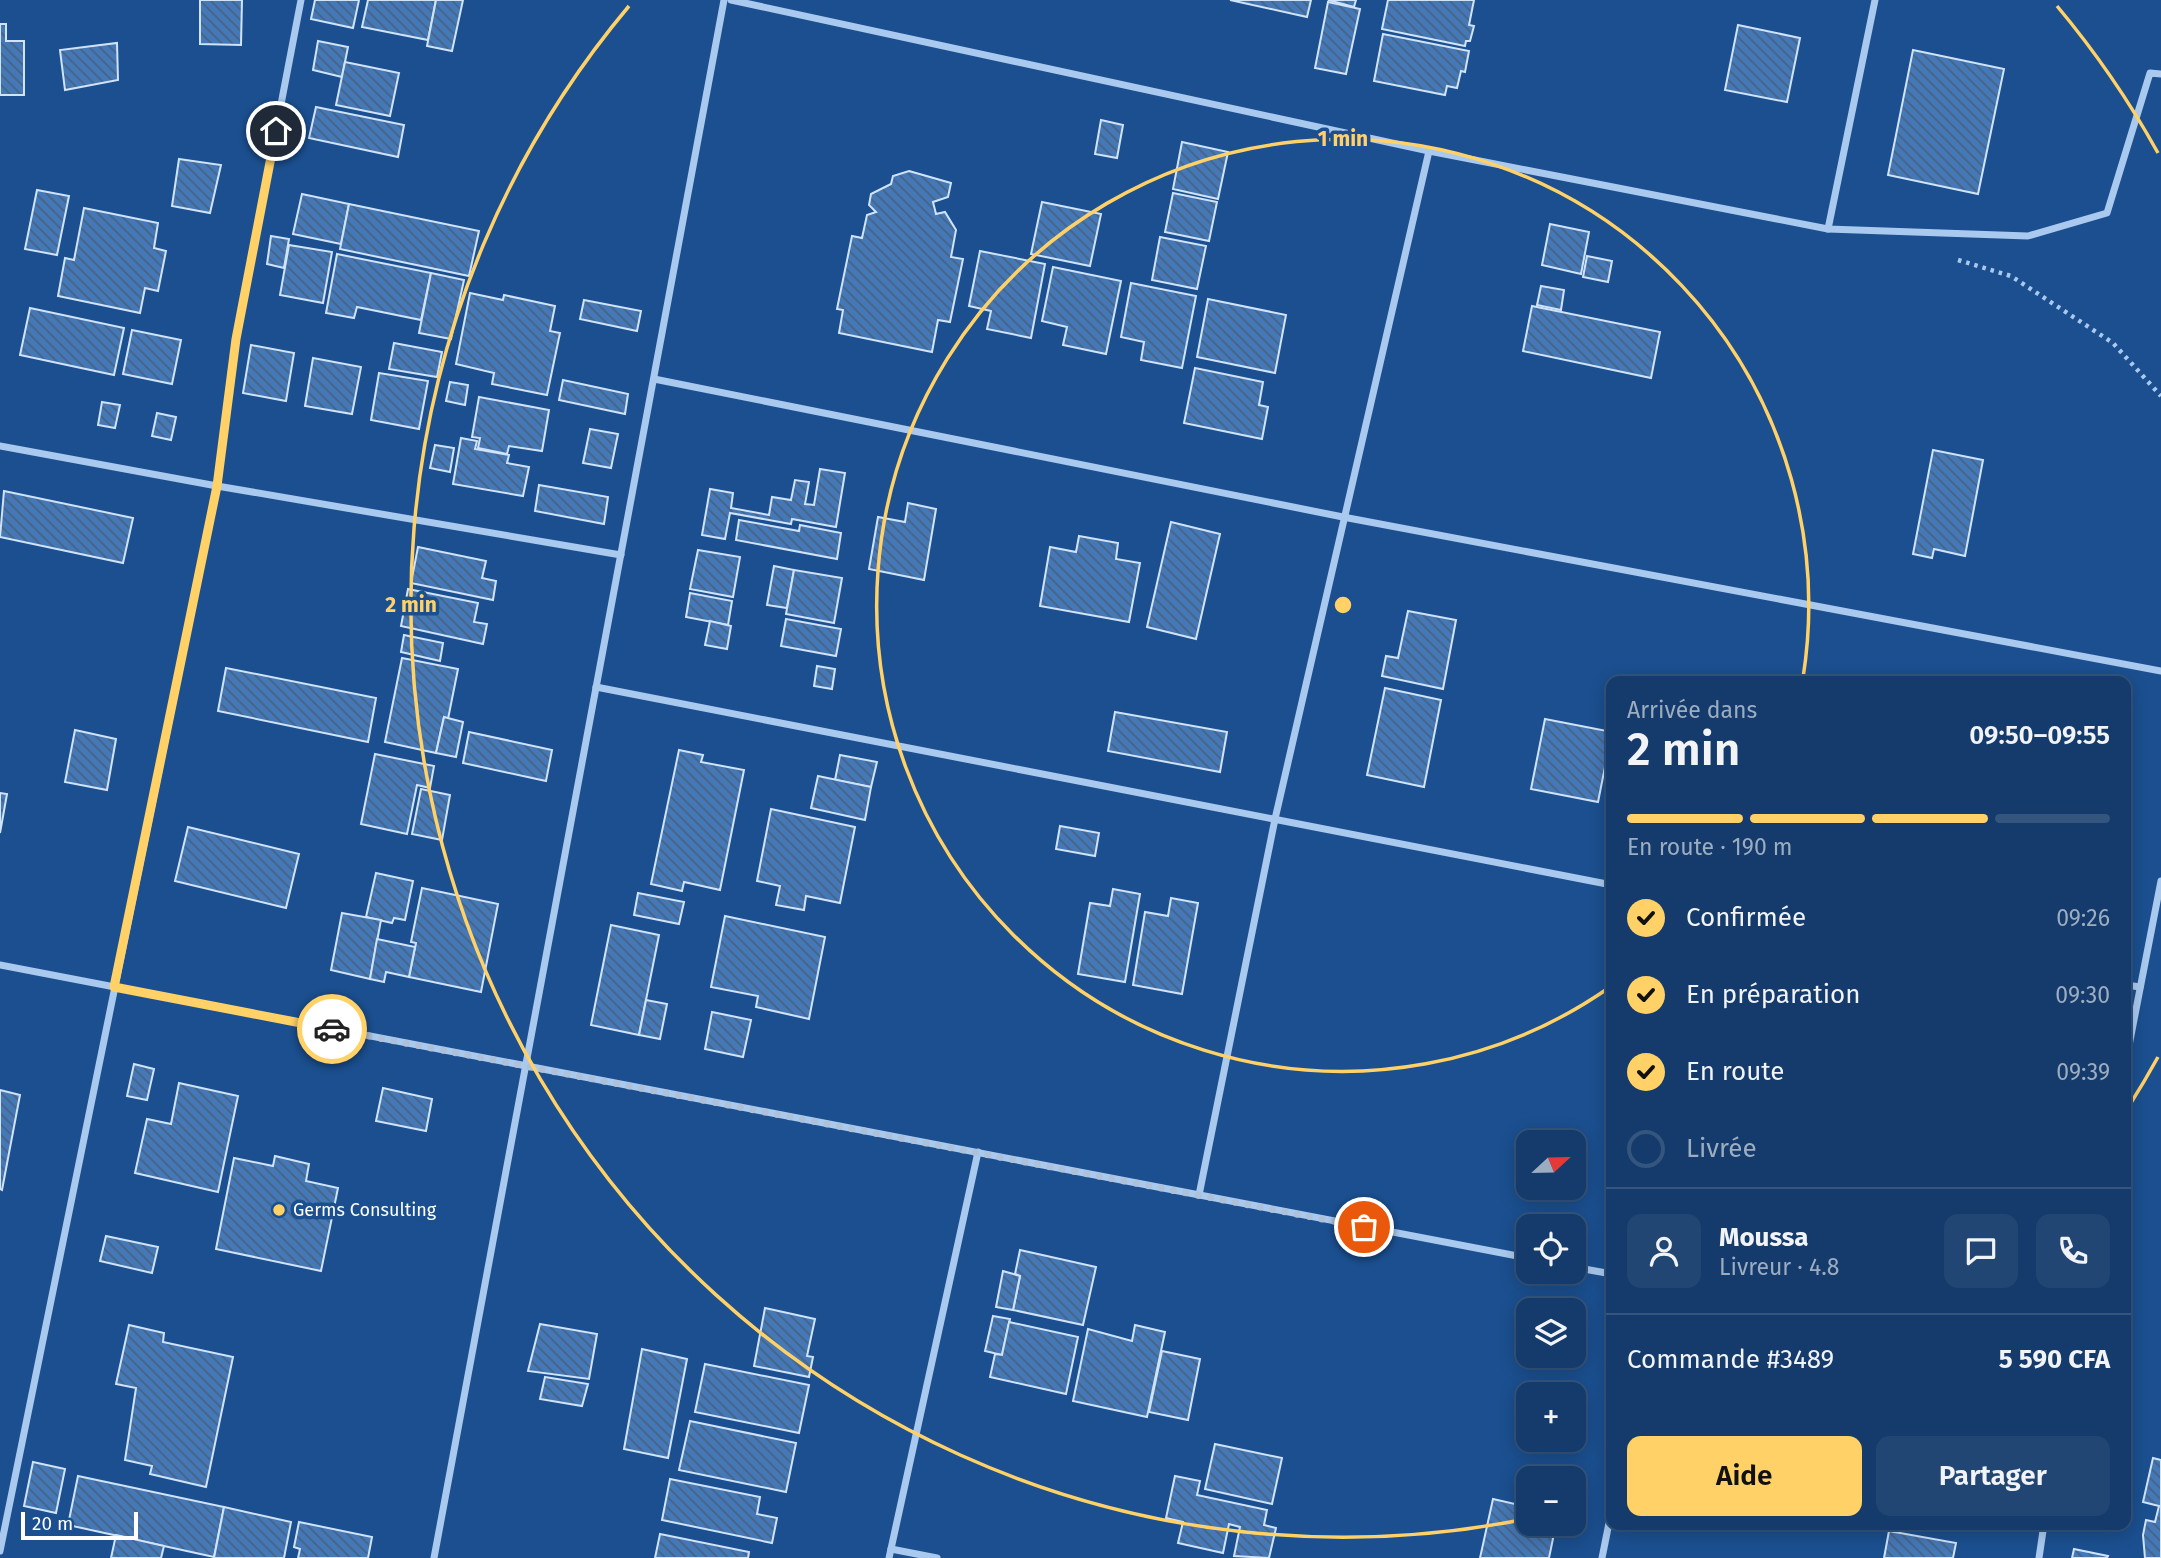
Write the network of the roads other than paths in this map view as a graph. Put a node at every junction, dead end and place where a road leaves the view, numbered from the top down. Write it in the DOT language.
graph roads {
  1 [pos="301,0"];
  2 [pos="724,0"];
  3 [pos="731,0"];
  4 [pos="1875,0"];
  5 [pos="2161,74"];
  6 [pos="1429,151"];
  7 [pos="1828,229"];
  8 [pos="654,379"];
  9 [pos="0,446"];
  10 [pos="217,486"];
  11 [pos="1343,517"];
  12 [pos="621,555"];
  13 [pos="2161,671"];
  14 [pos="596,687"];
  15 [pos="1275,820"];
  16 [pos="2161,881"];
  17 [pos="1606,884"];
  18 [pos="0,965"];
  19 [pos="2131,986"];
  20 [pos="114,987"];
  21 [pos="2140,988"];
  22 [pos="2131,1034"];
  23 [pos="526,1066"];
  24 [pos="978,1152"];
  25 [pos="1199,1195"];
  26 [pos="1516,1256"];
  27 [pos="1586,1269"];
  28 [pos="1606,1273"];
  29 [pos="1608,1530"];
  30 [pos="2043,1530"];
  31 [pos="0,1551"];
  32 [pos="890,1554"];
  33 [pos="434,1558"];
  34 [pos="936,1558"];
  35 [pos="1602,1558"];
  36 [pos="2039,1558"];
  1 -- 10 [label="street"];
  2 -- 8 [label="street"];
  3 -- 6 [label="street"];
  4 -- 7 [label="street"];
  5 -- 7 [label="street"];
  6 -- 7 [label="street"];
  6 -- 11 [label="street"];
  8 -- 11 [label="street"];
  8 -- 12 [label="street"];
  9 -- 10 [label="street"];
  10 -- 12 [label="street"];
  10 -- 20 [label="street"];
  11 -- 13 [label="street"];
  11 -- 15 [label="street"];
  12 -- 14 [label="street"];
  14 -- 15 [label="street"];
  14 -- 23 [label="street"];
  15 -- 17 [label="street"];
  15 -- 25 [label="street"];
  16 -- 21 [label="street"];
  18 -- 20 [label="street"];
  19 -- 21 [label="street"];
  20 -- 23 [label="street"];
  20 -- 31 [label="street"];
  21 -- 22 [label="street"];
  23 -- 24 [label="street"];
  23 -- 33 [label="street"];
  24 -- 25 [label="street"];
  24 -- 32 [label="street"];
  25 -- 26 [label="street"];
  27 -- 28 [label="street"];
  29 -- 35 [label="street"];
  30 -- 36 [label="street"];
  32 -- 34 [label="street"];
}
